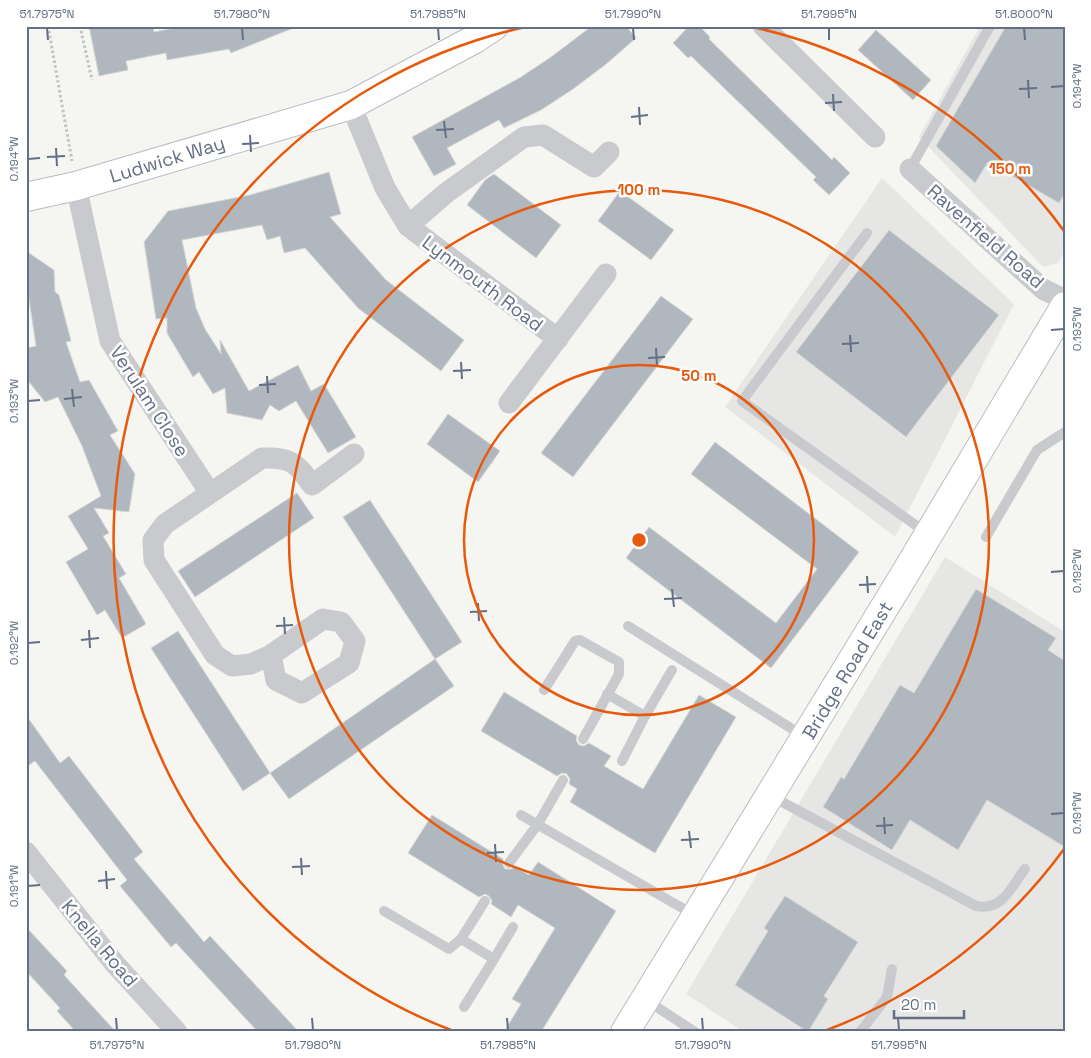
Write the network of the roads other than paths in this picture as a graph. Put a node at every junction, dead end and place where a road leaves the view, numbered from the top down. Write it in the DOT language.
graph roads {
  1 [pos="494,26"];
  2 [pos="763,26"];
  3 [pos="990,26"];
  4 [pos="351,104"];
  5 [pos="875,137"];
  6 [pos="610,152"];
  7 [pos="910,169"];
  8 [pos="76,186"];
  9 [pos="26,198"];
  10 [pos="408,226"];
  11 [pos="867,233"];
  12 [pos="606,274"];
  13 [pos="1065,300"];
  14 [pos="1065,306"];
  15 [pos="558,339"];
  16 [pos="509,402"];
  17 [pos="1065,432"];
  18 [pos="354,454"];
  19 [pos="210,493"];
  20 [pos="929,534"];
  21 [pos="986,536"];
  22 [pos="628,626"];
  23 [pos="271,655"];
  24 [pos="672,670"];
  25 [pos="544,690"];
  26 [pos="607,694"];
  27 [pos="645,716"];
  28 [pos="805,738"];
  29 [pos="582,739"];
  30 [pos="622,761"];
  31 [pos="563,780"];
  32 [pos="770,796"];
  33 [pos="521,815"];
  34 [pos="538,824"];
  35 [pos="26,852"];
  36 [pos="509,863"];
  37 [pos="1025,869"];
  38 [pos="485,901"];
  39 [pos="384,910"];
  40 [pos="696,916"];
  41 [pos="513,927"];
  42 [pos="461,939"];
  43 [pos="494,959"];
  44 [pos="892,969"];
  45 [pos="646,999"];
  46 [pos="464,1007"];
  47 [pos="177,1032"];
  48 [pos="625,1032"];
  49 [pos="695,1032"];
  50 [pos="860,1032"];
  1 -- 4 [label="street, Ludwick Way"];
  2 -- 5 [label="street"];
  3 -- 7 [label="lane"];
  4 -- 8 [label="street, Ludwick Way"];
  4 -- 10 [label="street, Lynmouth Road"];
  6 -- 10 [label="street, Lynmouth Road"];
  7 -- 13 [label="street, Ravenfield Road"];
  8 -- 9 [label="street, Ludwick Way"];
  8 -- 19 [label="street, Verulam Close"];
  10 -- 15 [label="street, Lynmouth Road"];
  11 -- 20 [label="lane"];
  12 -- 15 [label="street, Lynmouth Road"];
  14 -- 20 [label="street, Bridge Road East"];
  15 -- 16 [label="street, Lynmouth Road"];
  17 -- 21 [label="lane"];
  18 -- 19 [label="street"];
  19 -- 23 [label="street"];
  20 -- 28 [label="street, Bridge Road East"];
  22 -- 28 [label="lane"];
  24 -- 27 [label="lane"];
  25 -- 26 [label="lane"];
  26 -- 27 [label="lane"];
  26 -- 29 [label="lane"];
  27 -- 30 [label="lane"];
  28 -- 32 [label="street, Bridge Road East"];
  31 -- 34 [label="lane"];
  32 -- 37 [label="lane"];
  32 -- 40 [label="street, Bridge Road East"];
  33 -- 34 [label="lane"];
  34 -- 36 [label="lane"];
  34 -- 40 [label="lane"];
  35 -- 47 [label="street, Knella Road"];
  38 -- 42 [label="lane"];
  39 -- 42 [label="lane"];
  40 -- 45 [label="street, Bridge Road East"];
  41 -- 43 [label="lane"];
  42 -- 43 [label="lane"];
  43 -- 46 [label="lane"];
  44 -- 50 [label="lane"];
  45 -- 48 [label="street, Bridge Road East"];
  45 -- 49 [label="lane"];
}
